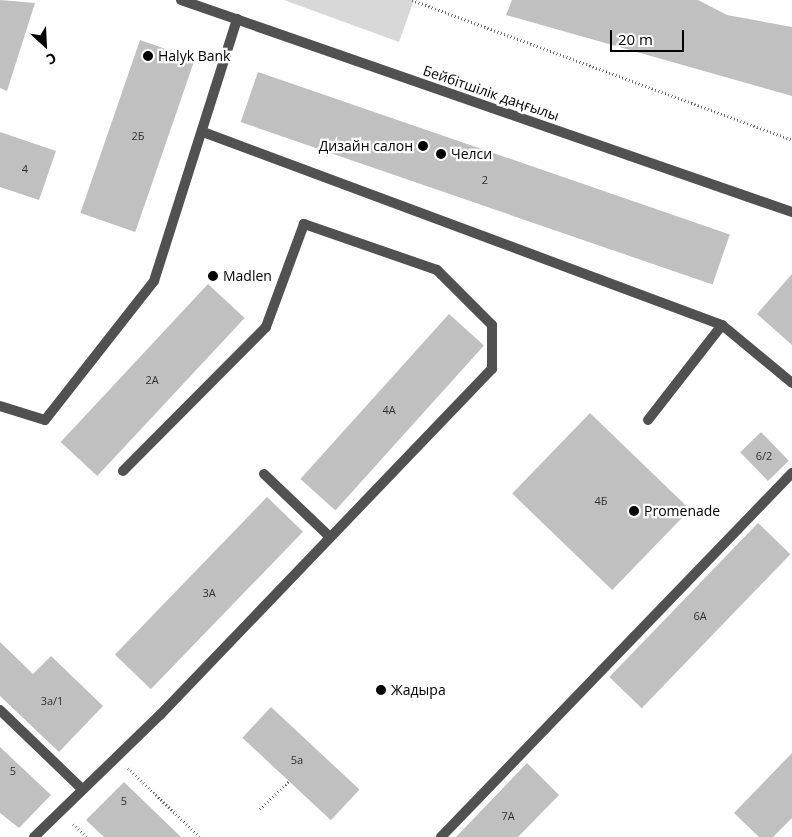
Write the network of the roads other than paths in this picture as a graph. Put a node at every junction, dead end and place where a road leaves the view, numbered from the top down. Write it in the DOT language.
graph roads {
  1 [pos="181,0"];
  2 [pos="237,19"];
  3 [pos="204,132"];
  4 [pos="792,212"];
  5 [pos="722,324"];
  6 [pos="792,383"];
  7 [pos="0,406"];
  8 [pos="648,420"];
  9 [pos="123,470"];
  10 [pos="792,473"];
  11 [pos="264,474"];
  12 [pos="330,537"];
  13 [pos="0,710"];
  14 [pos="82,789"];
  15 [pos="34,837"];
  16 [pos="442,837"];
  1 -- 2 [label="street, Бейбітшілік даңғылы"];
  2 -- 3 [label="street"];
  2 -- 4 [label="street, Бейбітшілік даңғылы"];
  3 -- 5 [label="street"];
  3 -- 7 [label="street"];
  5 -- 6 [label="street"];
  5 -- 8 [label="street"];
  9 -- 12 [label="street"];
  10 -- 16 [label="street"];
  11 -- 12 [label="street"];
  12 -- 14 [label="street"];
  13 -- 14 [label="street"];
  14 -- 15 [label="street"];
}
